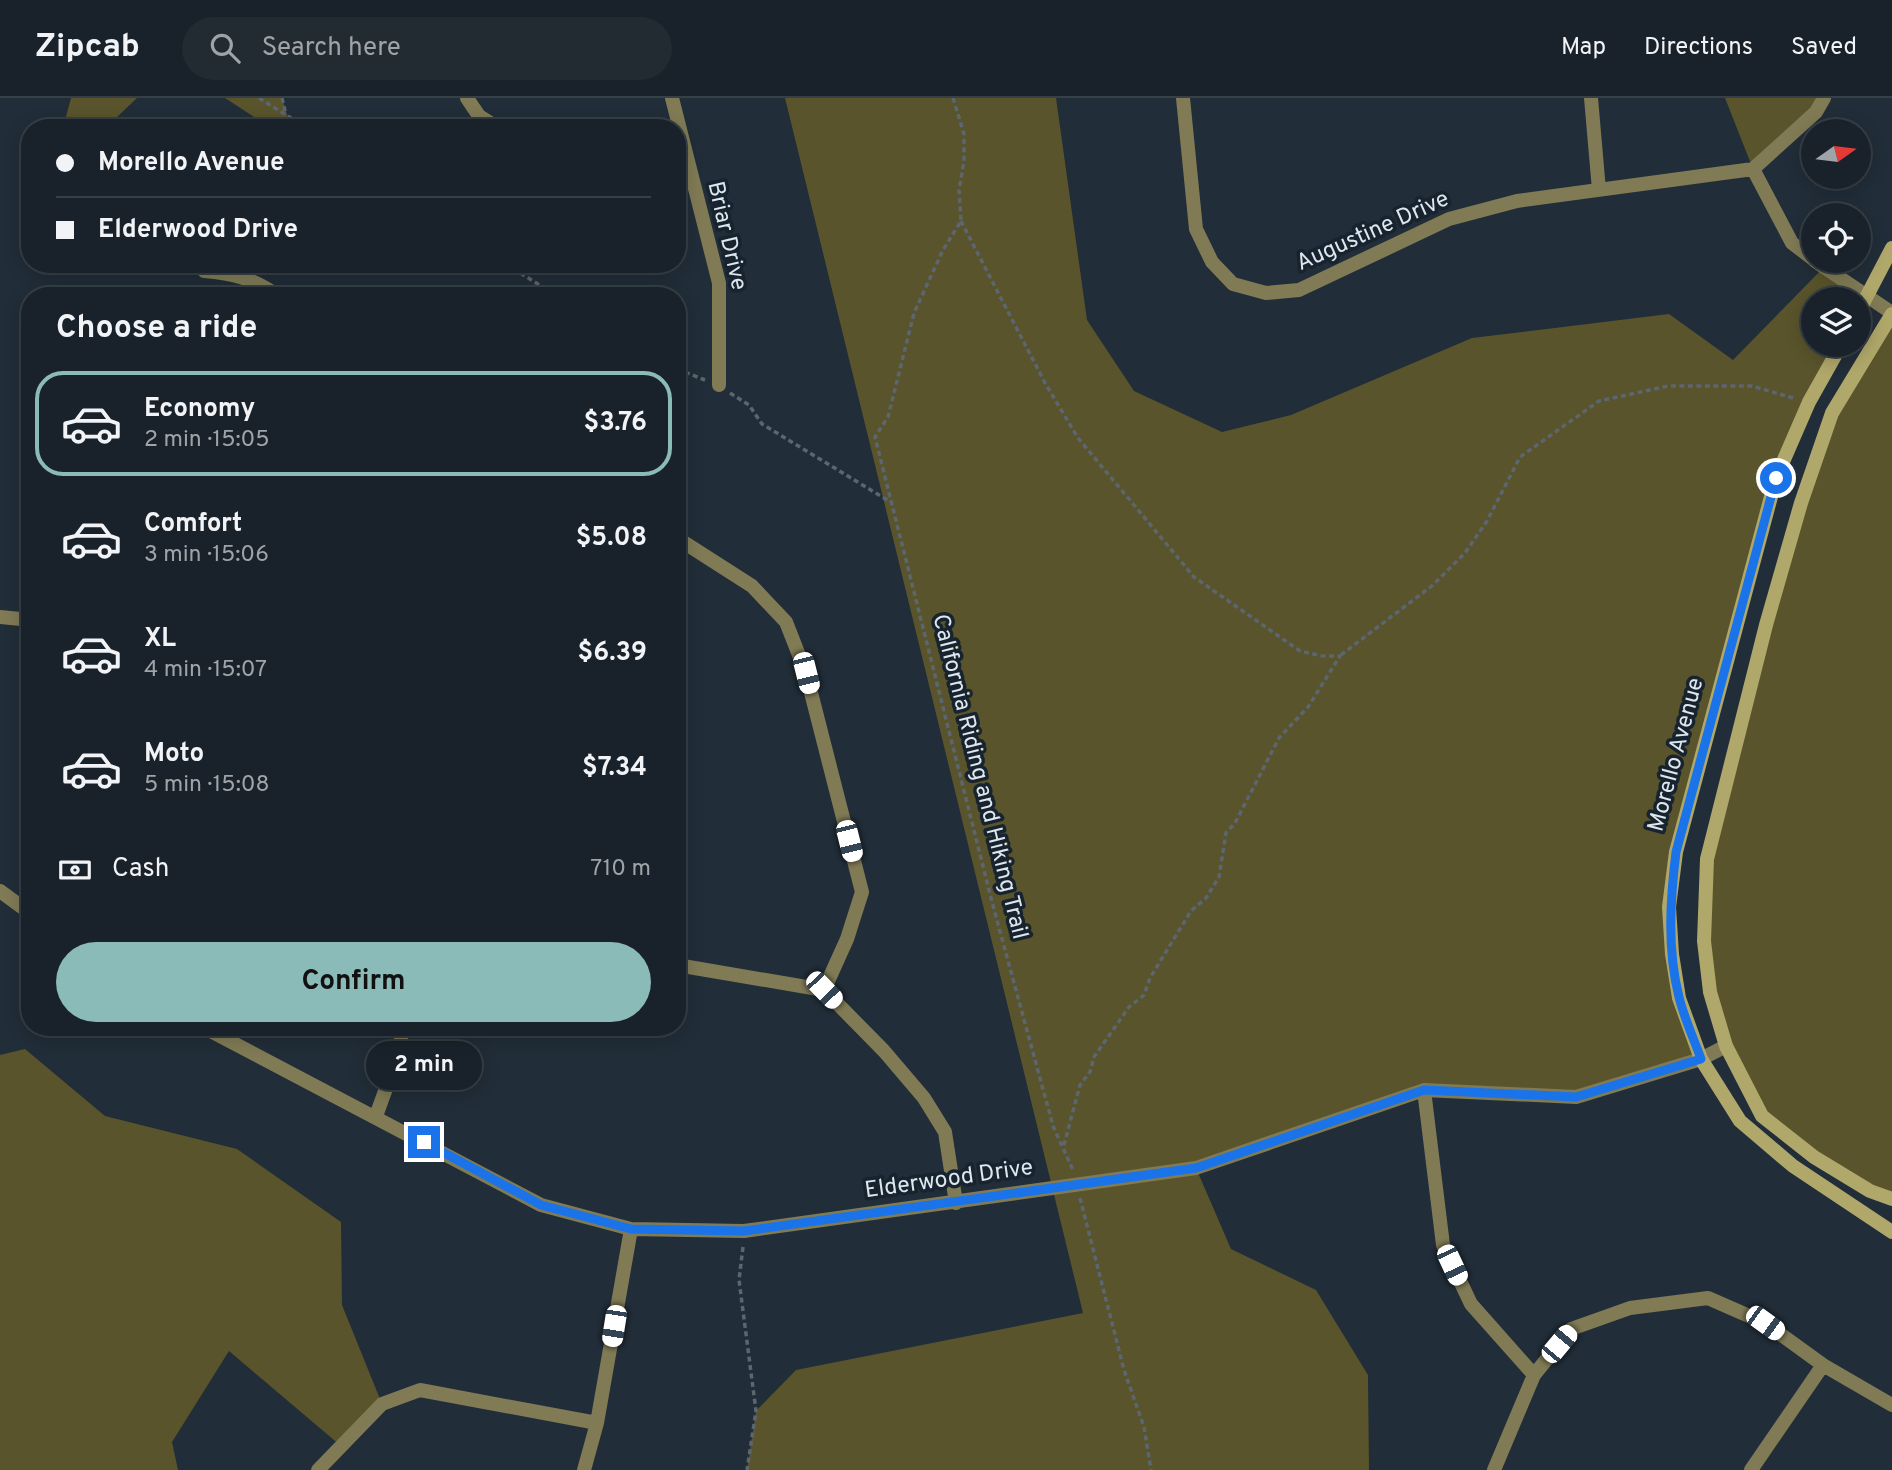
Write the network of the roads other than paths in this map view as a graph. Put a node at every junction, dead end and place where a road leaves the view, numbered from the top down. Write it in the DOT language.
graph roads {
  1 [pos="467,98"];
  2 [pos="672,98"];
  3 [pos="1183,98"];
  4 [pos="1591,98"];
  5 [pos="1824,98"];
  6 [pos="484,119"];
  7 [pos="675,119"];
  8 [pos="1754,169"];
  9 [pos="686,188"];
  10 [pos="1599,190"];
  11 [pos="1892,248"];
  12 [pos="1801,250"];
  13 [pos="244,273"];
  14 [pos="1833,273"];
  15 [pos="266,287"];
  16 [pos="1853,287"];
  17 [pos="1871,291"];
  18 [pos="1871,299"];
  19 [pos="1892,314"];
  20 [pos="1834,357"];
  21 [pos="719,385"];
  22 [pos="686,544"];
  23 [pos="0,617"];
  24 [pos="21,619"];
  25 [pos="0,891"];
  26 [pos="21,906"];
  27 [pos="686,967"];
  28 [pos="824,990"];
  29 [pos="220,1036"];
  30 [pos="401,1036"];
  31 [pos="1726,1046"];
  32 [pos="1701,1059"];
  33 [pos="1424,1090"];
  34 [pos="376,1116"];
  35 [pos="1892,1199"];
  36 [pos="956,1203"];
  37 [pos="631,1229"];
  38 [pos="1892,1232"];
  39 [pos="1823,1365"];
  40 [pos="1534,1375"];
  41 [pos="1892,1405"];
  42 [pos="597,1423"];
  43 [pos="318,1470"];
  44 [pos="584,1470"];
  45 [pos="1494,1470"];
  46 [pos="1751,1470"];
  1 -- 6 [label="street"];
  2 -- 7 [label="street, Briar Drive"];
  3 -- 10 [label="street, Augustine Drive"];
  4 -- 10 [label="street"];
  5 -- 8 [label="street"];
  8 -- 10 [label="street, Augustine Drive"];
  8 -- 12 [label="street"];
  9 -- 21 [label="street, Briar Drive"];
  11 -- 17 [label="street"];
  13 -- 15 [label="street"];
  14 -- 16 [label="street"];
  18 -- 19 [label="street"];
  19 -- 31 [label="street"];
  20 -- 32 [label="street, Morello Avenue"];
  22 -- 28 [label="street"];
  23 -- 24 [label="street"];
  25 -- 26 [label="street"];
  27 -- 28 [label="street"];
  28 -- 36 [label="street"];
  29 -- 34 [label="street, Elderwood Drive"];
  30 -- 34 [label="street"];
  31 -- 32 [label="street, Elderwood Drive"];
  31 -- 35 [label="street"];
  32 -- 33 [label="street, Elderwood Drive"];
  32 -- 38 [label="street, Morello Avenue"];
  33 -- 36 [label="street, Elderwood Drive"];
  33 -- 40 [label="street"];
  34 -- 37 [label="street, Elderwood Drive"];
  36 -- 37 [label="street, Elderwood Drive"];
  37 -- 42 [label="street"];
  39 -- 40 [label="street"];
  39 -- 41 [label="street"];
  39 -- 46 [label="street"];
  40 -- 45 [label="street"];
  42 -- 43 [label="street"];
  42 -- 44 [label="street"];
}
